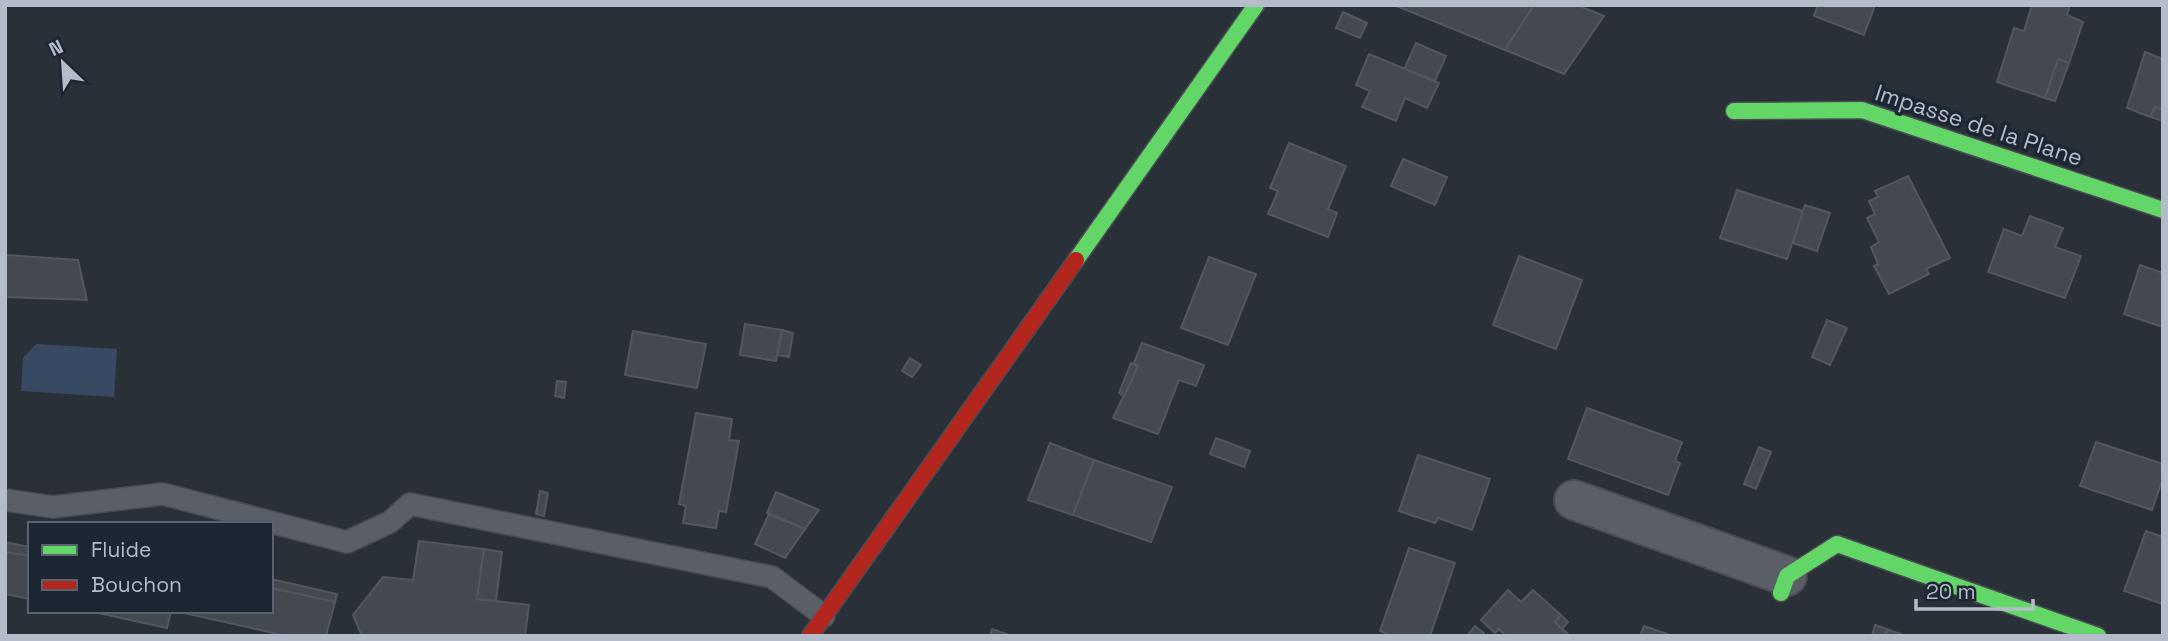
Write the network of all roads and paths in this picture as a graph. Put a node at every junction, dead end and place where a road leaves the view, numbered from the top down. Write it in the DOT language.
graph roads {
  1 [pos="1256,5"];
  2 [pos="1734,111"];
  3 [pos="2163,210"];
  4 [pos="5,500"];
  5 [pos="1574,500"];
  6 [pos="270,522"];
  7 [pos="273,523"];
  8 [pos="1784,584"];
  9 [pos="824,616"];
  10 [pos="810,636"];
  11 [pos="2098,636"];
  1 -- 9 [label="street"];
  2 -- 3 [label="street, Impasse de la Plane"];
  4 -- 6 [label="lane"];
  5 -- 8 [label="street"];
  7 -- 9 [label="lane"];
  8 -- 11 [label="street"];
  9 -- 10 [label="street"];
}
